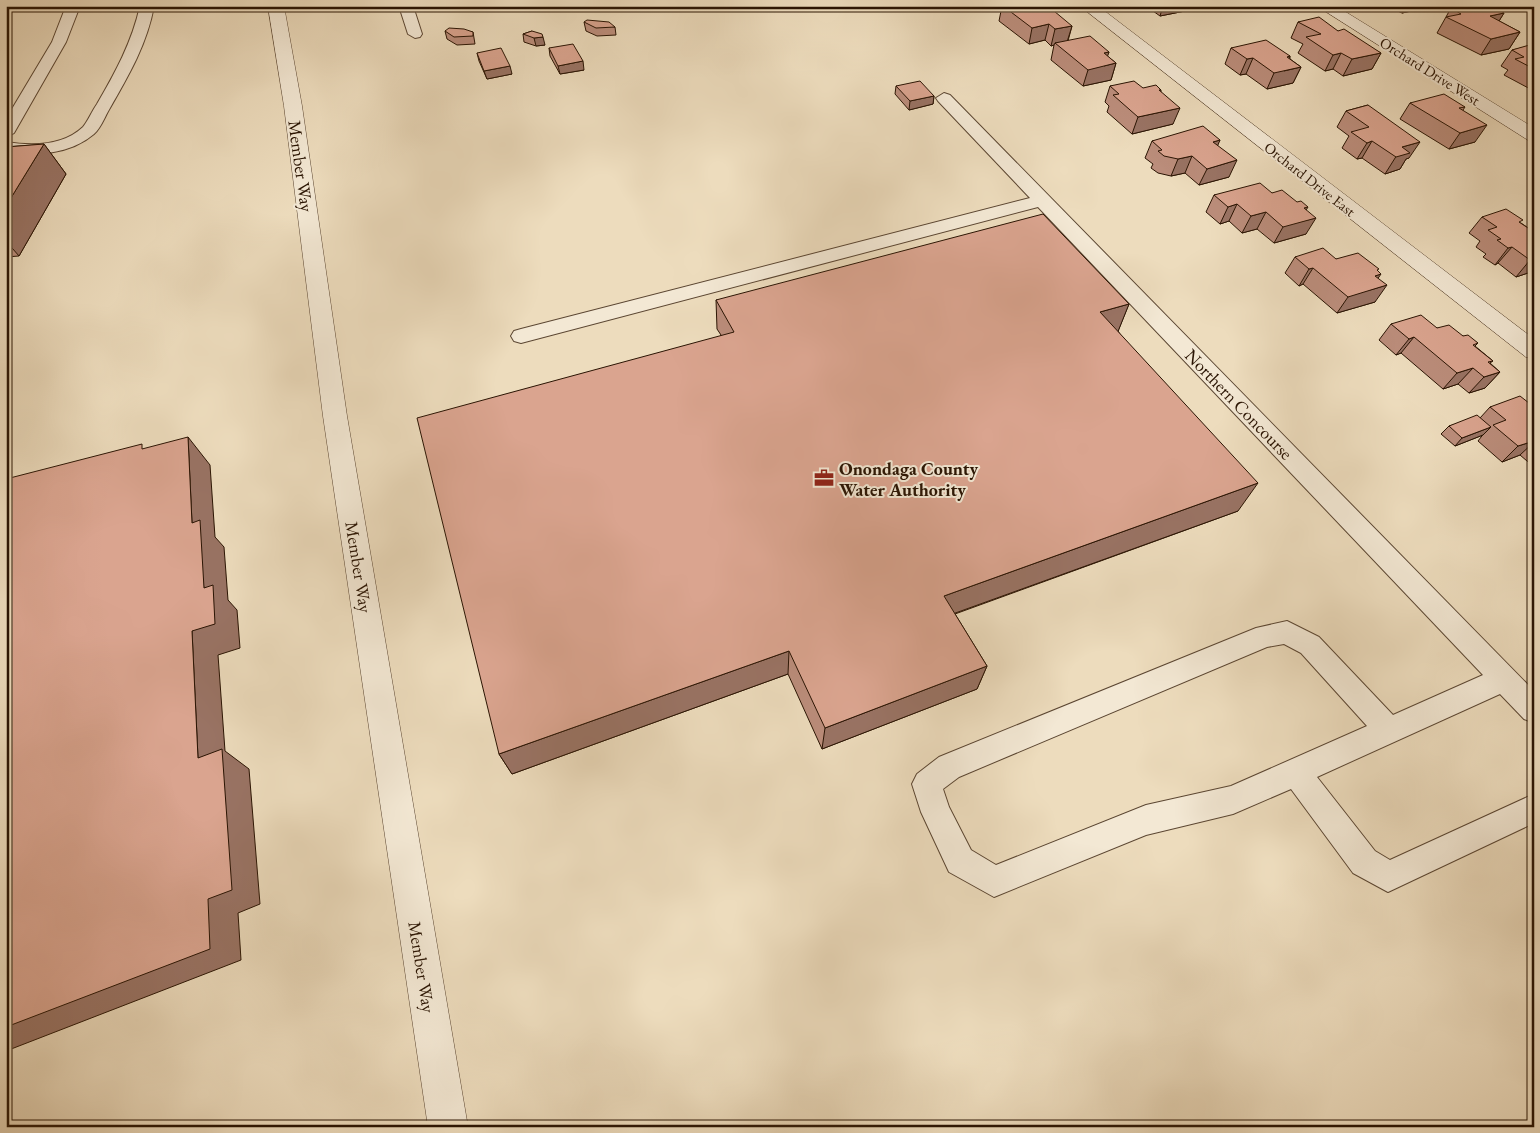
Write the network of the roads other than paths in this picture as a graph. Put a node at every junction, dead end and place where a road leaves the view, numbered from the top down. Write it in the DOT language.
graph roads {
  1 [pos="73,6"];
  2 [pos="147,6"];
  3 [pos="276,6"];
  4 [pos="406,6"];
  5 [pos="1088,6"];
  6 [pos="1325,6"];
  7 [pos="414,34"];
  8 [pos="944,98"];
  9 [pos="6,133"];
  10 [pos="1534,136"];
  11 [pos="6,147"];
  12 [pos="1043,200"];
  13 [pos="521,336"];
  14 [pos="1534,351"];
  15 [pos="1504,679"];
  16 [pos="1534,710"];
  17 [pos="1389,730"];
  18 [pos="1296,772"];
  19 [pos="1534,808"];
  20 [pos="448,1127"];
  1 -- 9 [label="lane"];
  2 -- 11 [label="lane"];
  3 -- 20 [label="street, Member Way"];
  4 -- 7 [label="lane"];
  5 -- 14 [label="street, Orchard Drive East"];
  6 -- 10 [label="street, Orchard Drive West"];
  8 -- 12 [label="lane, Northern Concourse"];
  12 -- 13 [label="lane"];
  12 -- 15 [label="lane, Northern Concourse"];
  15 -- 16 [label="lane, Northern Concourse"];
  15 -- 17 [label="lane"];
  17 -- 18 [label="lane"];
  17 -- 18 [label="lane"];
  18 -- 19 [label="lane"];
}
